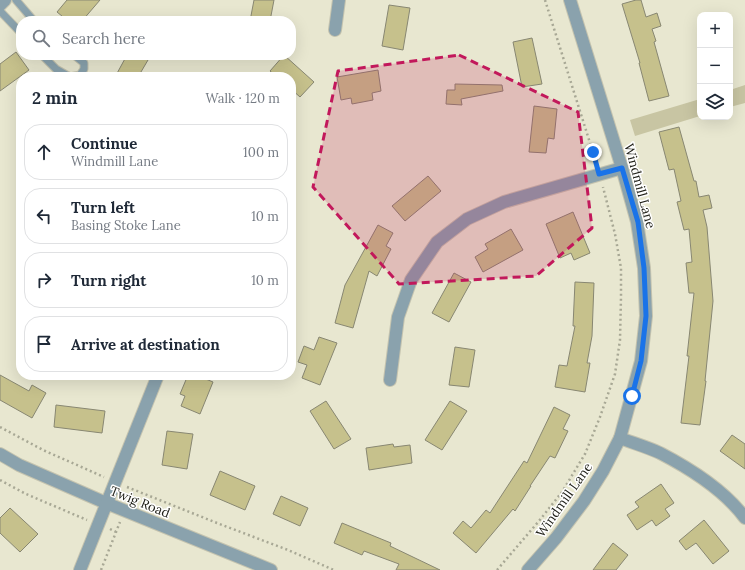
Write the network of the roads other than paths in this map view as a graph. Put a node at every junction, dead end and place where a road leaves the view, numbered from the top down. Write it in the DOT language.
graph roads {
  1 [pos="5,0"];
  2 [pos="16,0"];
  3 [pos="339,0"];
  4 [pos="570,0"];
  5 [pos="0,5"];
  6 [pos="0,11"];
  7 [pos="30,16"];
  8 [pos="16,28"];
  9 [pos="334,30"];
  10 [pos="47,60"];
  11 [pos="80,60"];
  12 [pos="61,72"];
  13 [pos="82,72"];
  14 [pos="622,168"];
  15 [pos="156,380"];
  16 [pos="390,380"];
  17 [pos="620,438"];
  18 [pos="0,454"];
  19 [pos="106,503"];
  20 [pos="745,518"];
  21 [pos="80,570"];
  22 [pos="271,570"];
  23 [pos="528,570"];
  1 -- 5 [label="street"];
  2 -- 7 [label="lane"];
  3 -- 9 [label="street"];
  4 -- 14 [label="street, Windmill Lane"];
  6 -- 8 [label="lane"];
  10 -- 12 [label="lane"];
  11 -- 13 [label="lane"];
  14 -- 16 [label="street"];
  14 -- 17 [label="street, Windmill Lane"];
  15 -- 19 [label="street"];
  17 -- 20 [label="street"];
  17 -- 23 [label="street, Windmill Lane"];
  18 -- 19 [label="street, Twig Road"];
  19 -- 21 [label="street"];
  19 -- 22 [label="street, Twig Road"];
}
